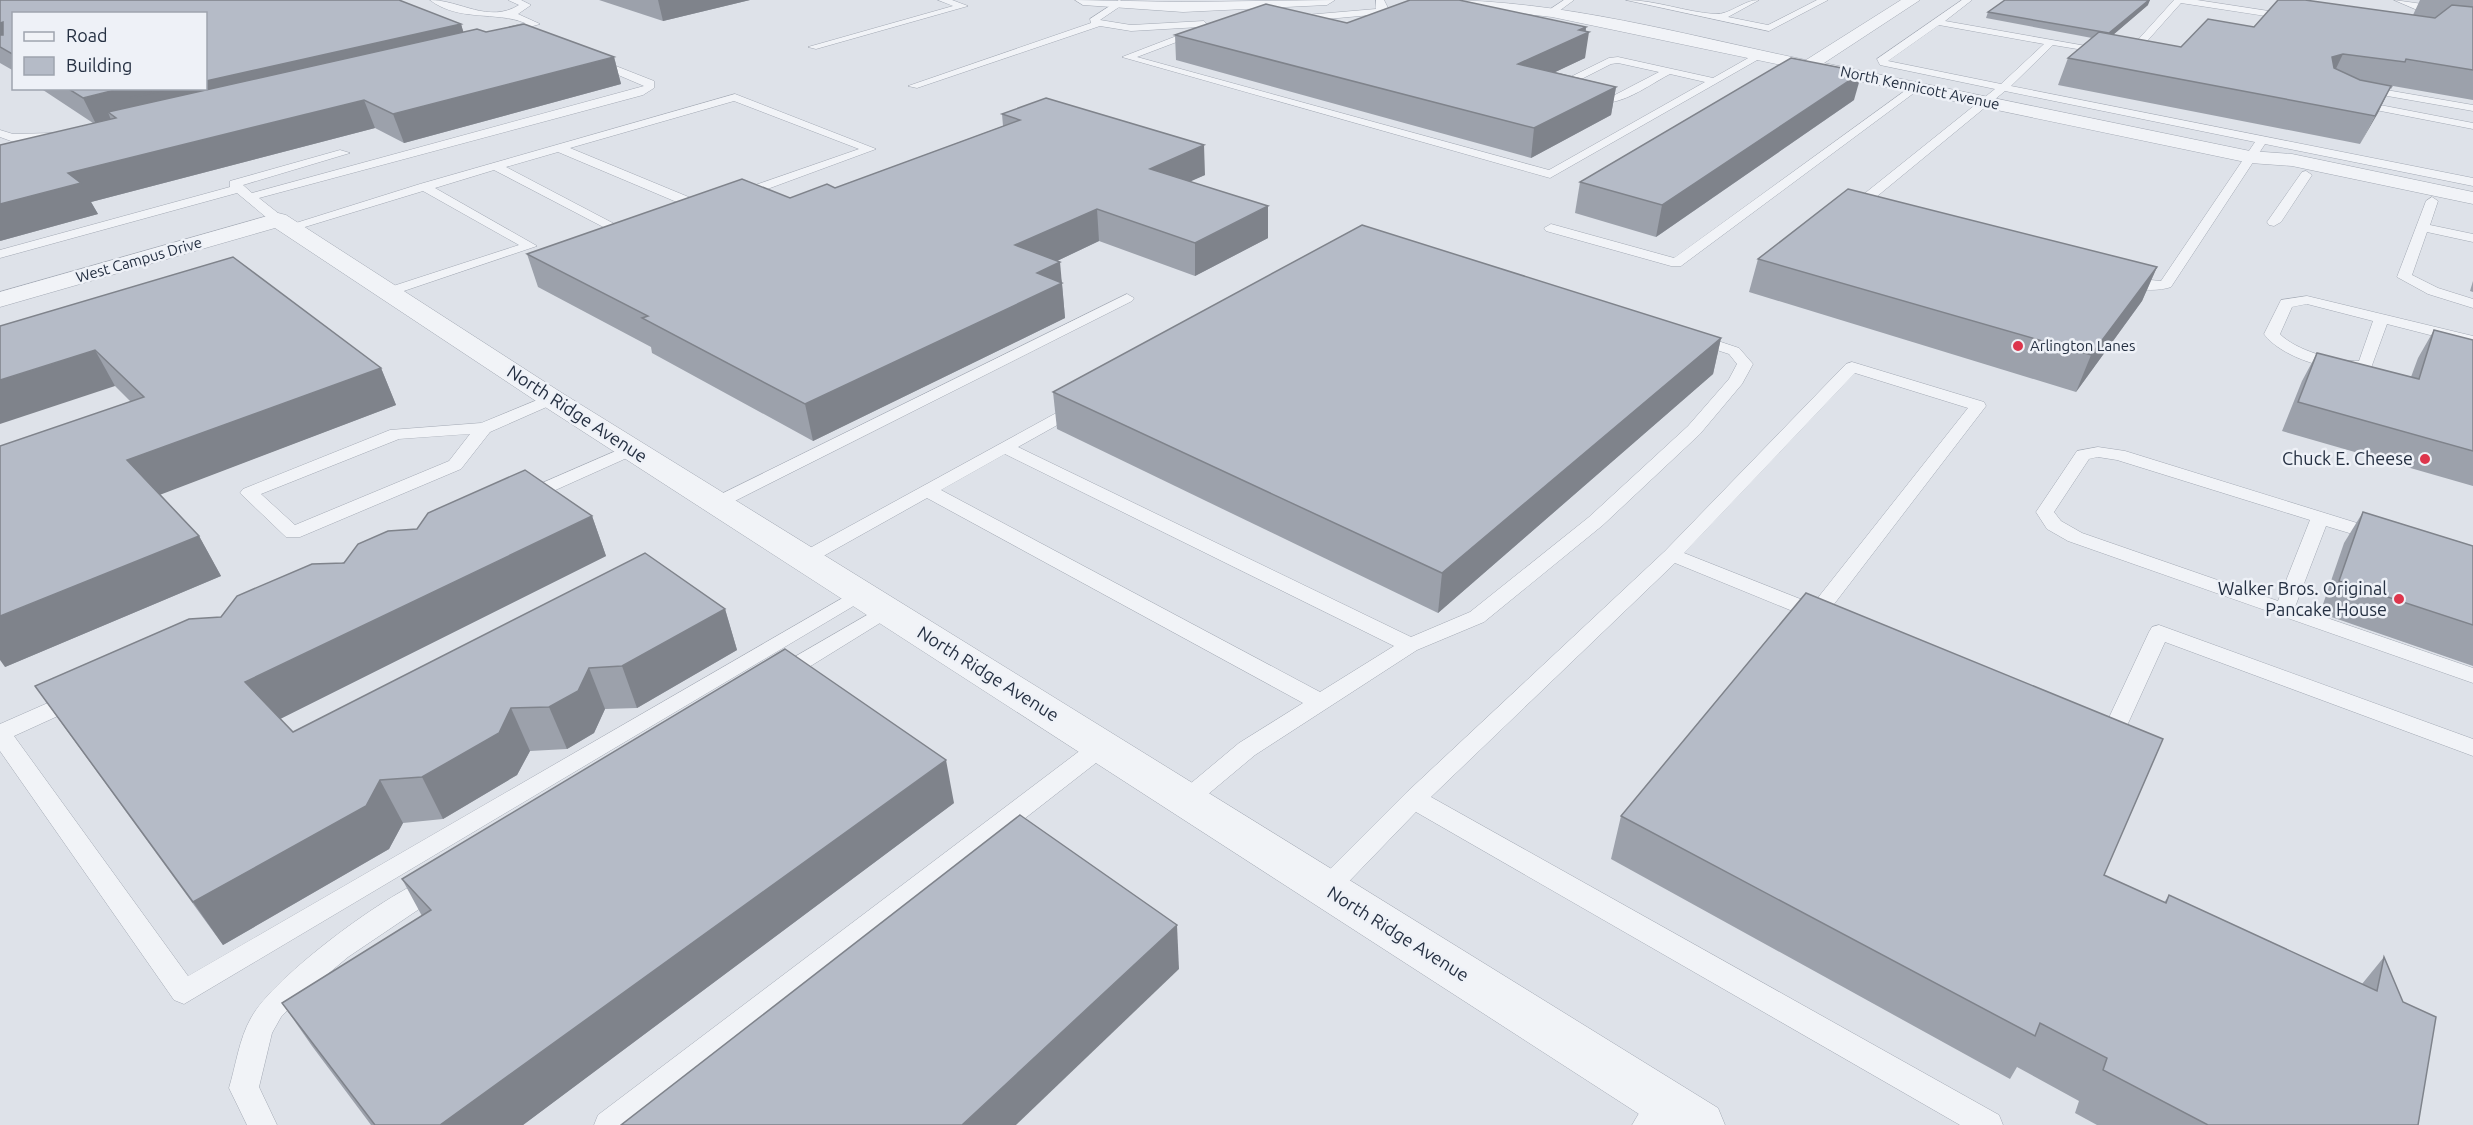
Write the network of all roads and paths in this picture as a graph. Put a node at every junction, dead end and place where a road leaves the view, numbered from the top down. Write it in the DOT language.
graph roads {
  1 [pos="434,0"];
  2 [pos="512,0"];
  3 [pos="942,0"];
  4 [pos="1083,0"];
  5 [pos="1327,0"];
  6 [pos="1380,0"];
  7 [pos="1447,0"];
  8 [pos="1570,0"];
  9 [pos="1630,0"];
  10 [pos="1695,0"];
  11 [pos="1755,0"];
  12 [pos="1824,0"];
  13 [pos="1912,0"];
  14 [pos="1968,0"];
  15 [pos="2179,0"];
  16 [pos="2398,0"];
  17 [pos="1119,3"];
  18 [pos="1675,10"];
  19 [pos="1379,12"];
  20 [pos="1552,12"];
  21 [pos="2473,14"];
  22 [pos="513,15"];
  23 [pos="1308,18"];
  24 [pos="1719,18"];
  25 [pos="1286,19"];
  26 [pos="2305,20"];
  27 [pos="1937,22"];
  28 [pos="1360,23"];
  29 [pos="1098,24"];
  30 [pos="1332,28"];
  31 [pos="489,35"];
  32 [pos="2050,42"];
  33 [pos="813,47"];
  34 [pos="578,55"];
  35 [pos="1761,55"];
  36 [pos="1809,65"];
  37 [pos="1668,71"];
  38 [pos="1715,81"];
  39 [pos="913,86"];
  40 [pos="1917,87"];
  41 [pos="2351,87"];
  42 [pos="2002,88"];
  43 [pos="1984,101"];
  44 [pos="2347,102"];
  45 [pos="2473,108"];
  46 [pos="2473,126"];
  47 [pos="1,134"];
  48 [pos="66,134"];
  49 [pos="559,148"];
  50 [pos="2256,148"];
  51 [pos="344,153"];
  52 [pos="495,166"];
  53 [pos="2306,175"];
  54 [pos="2473,182"];
  55 [pos="424,187"];
  56 [pos="239,188"];
  57 [pos="250,197"];
  58 [pos="2473,198"];
  59 [pos="2432,201"];
  60 [pos="2473,210"];
  61 [pos="1875,218"];
  62 [pos="2274,222"];
  63 [pos="284,223"];
  64 [pos="2422,227"];
  65 [pos="1551,228"];
  66 [pos="2473,238"];
  67 [pos="598,240"];
  68 [pos="530,246"];
  69 [pos="548,250"];
  70 [pos="0,254"];
  71 [pos="2104,276"];
  72 [pos="389,292"];
  73 [pos="1127,298"];
  74 [pos="0,300"];
  75 [pos="2473,304"];
  76 [pos="2382,318"];
  77 [pos="1678,332"];
  78 [pos="2473,341"];
  79 [pos="1099,394"];
  80 [pos="552,399"];
  81 [pos="484,428"];
  82 [pos="1005,447"];
  83 [pos="632,449"];
  84 [pos="927,490"];
  85 [pos="512,503"];
  86 [pos="717,503"];
  87 [pos="2320,518"];
  88 [pos="2396,542"];
  89 [pos="1672,555"];
  90 [pos="804,559"];
  91 [pos="873,602"];
  92 [pos="2284,610"];
  93 [pos="1817,613"];
  94 [pos="1839,622"];
  95 [pos="1410,645"];
  96 [pos="2473,676"];
  97 [pos="765,684"];
  98 [pos="87,694"];
  99 [pos="1320,702"];
  100 [pos="2079,721"];
  101 [pos="0,734"];
  102 [pos="1102,746"];
  103 [pos="2473,748"];
  104 [pos="1414,799"];
  105 [pos="1186,800"];
  106 [pos="451,876"];
  107 [pos="1326,889"];
  108 [pos="1654,1113"];
  109 [pos="262,1125"];
  110 [pos="609,1125"];
  111 [pos="1700,1125"];
  112 [pos="1988,1125"];
  1 -- 22 [label="lane"];
  2 -- 22 [label="lane"];
  3 -- 33 [label="lane"];
  4 -- 17 [label="street"];
  5 -- 17 [label="street"];
  6 -- 19 [label="lane"];
  7 -- 20 [label="street, North Kennicott Avenue"];
  8 -- 20 [label="lane"];
  9 -- 18 [label="lane"];
  10 -- 18 [label="lane"];
  11 -- 24 [label="lane"];
  12 -- 24 [label="lane"];
  13 -- 36 [label="street"];
  14 -- 27 [label="lane"];
  15 -- 26 [label="lane"];
  15 -- 32 [label="lane"];
  16 -- 21 [label="lane"];
  17 -- 29 [label="lane"];
  18 -- 24 [label="lane"];
  19 -- 23 [label="lane"];
  19 -- 28 [label="lane"];
  20 -- 35 [label="street, North Kennicott Avenue"];
  22 -- 31 [label="lane"];
  23 -- 25 [label="lane"];
  23 -- 30 [label="lane"];
  27 -- 32 [label="lane"];
  27 -- 42 [label="lane"];
  29 -- 38 [label="lane"];
  29 -- 39 [label="lane"];
  32 -- 42 [label="lane"];
  34 -- 57 [label="lane"];
  35 -- 36 [label="street, North Kennicott Avenue"];
  35 -- 38 [label="lane"];
  36 -- 40 [label="street, North Kennicott Avenue"];
  37 -- 37 [label="lane"];
  37 -- 38 [label="lane"];
  40 -- 43 [label="street, North Kennicott Avenue"];
  40 -- 65 [label="lane"];
  41 -- 45 [label="lane"];
  42 -- 43 [label="lane"];
  42 -- 50 [label="lane"];
  43 -- 50 [label="street, North Kennicott Avenue"];
  43 -- 61 [label="lane"];
  44 -- 46 [label="lane"];
  47 -- 48 [label="lane"];
  49 -- 49 [label="lane"];
  49 -- 52 [label="lane"];
  50 -- 53 [label="street, North Kennicott Avenue"];
  50 -- 54 [label="lane"];
  50 -- 58 [label="street, North Kennicott Avenue"];
  50 -- 71 [label="lane"];
  51 -- 56 [label="lane"];
  52 -- 55 [label="lane"];
  52 -- 67 [label="lane"];
  53 -- 59 [label="street, North Kennicott Avenue"];
  53 -- 62 [label="lane"];
  55 -- 63 [label="lane"];
  55 -- 68 [label="lane"];
  56 -- 57 [label="lane"];
  56 -- 70 [label="lane"];
  57 -- 63 [label="lane"];
  59 -- 60 [label="street, North Kennicott Avenue"];
  59 -- 64 [label="lane"];
  63 -- 72 [label="street, North Ridge Avenue"];
  63 -- 74 [label="street, West Campus Drive"];
  64 -- 66 [label="lane"];
  64 -- 75 [label="lane"];
  68 -- 69 [label="lane"];
  68 -- 72 [label="lane"];
  72 -- 80 [label="street, North Ridge Avenue"];
  73 -- 86 [label="lane"];
  76 -- 76 [label="lane"];
  76 -- 78 [label="lane"];
  77 -- 95 [label="lane"];
  79 -- 82 [label="lane"];
  80 -- 81 [label="lane"];
  80 -- 83 [label="street, North Ridge Avenue"];
  81 -- 81 [label="lane"];
  82 -- 84 [label="lane"];
  82 -- 95 [label="lane"];
  83 -- 85 [label="lane"];
  83 -- 86 [label="street, North Ridge Avenue"];
  84 -- 90 [label="lane"];
  84 -- 99 [label="lane"];
  86 -- 90 [label="street, North Ridge Avenue"];
  87 -- 88 [label="lane"];
  87 -- 92 [label="lane"];
  87 -- 92 [label="lane"];
  89 -- 93 [label="lane"];
  89 -- 93 [label="lane"];
  89 -- 104 [label="lane"];
  90 -- 91 [label="street, North Ridge Avenue"];
  91 -- 97 [label="lane"];
  91 -- 101 [label="lane"];
  91 -- 102 [label="street, North Ridge Avenue"];
  92 -- 96 [label="lane"];
  93 -- 94 [label="lane"];
  95 -- 99 [label="lane"];
  98 -- 101 [label="lane"];
  99 -- 105 [label="lane"];
  100 -- 103 [label="lane"];
  102 -- 105 [label="street, North Ridge Avenue"];
  102 -- 110 [label="lane"];
  104 -- 107 [label="lane"];
  104 -- 112 [label="lane"];
  105 -- 107 [label="street, North Ridge Avenue"];
  106 -- 109 [label="lane"];
  107 -- 108 [label="street, North Ridge Avenue"];
  108 -- 111 [label="street, North Ridge Avenue"];
}
